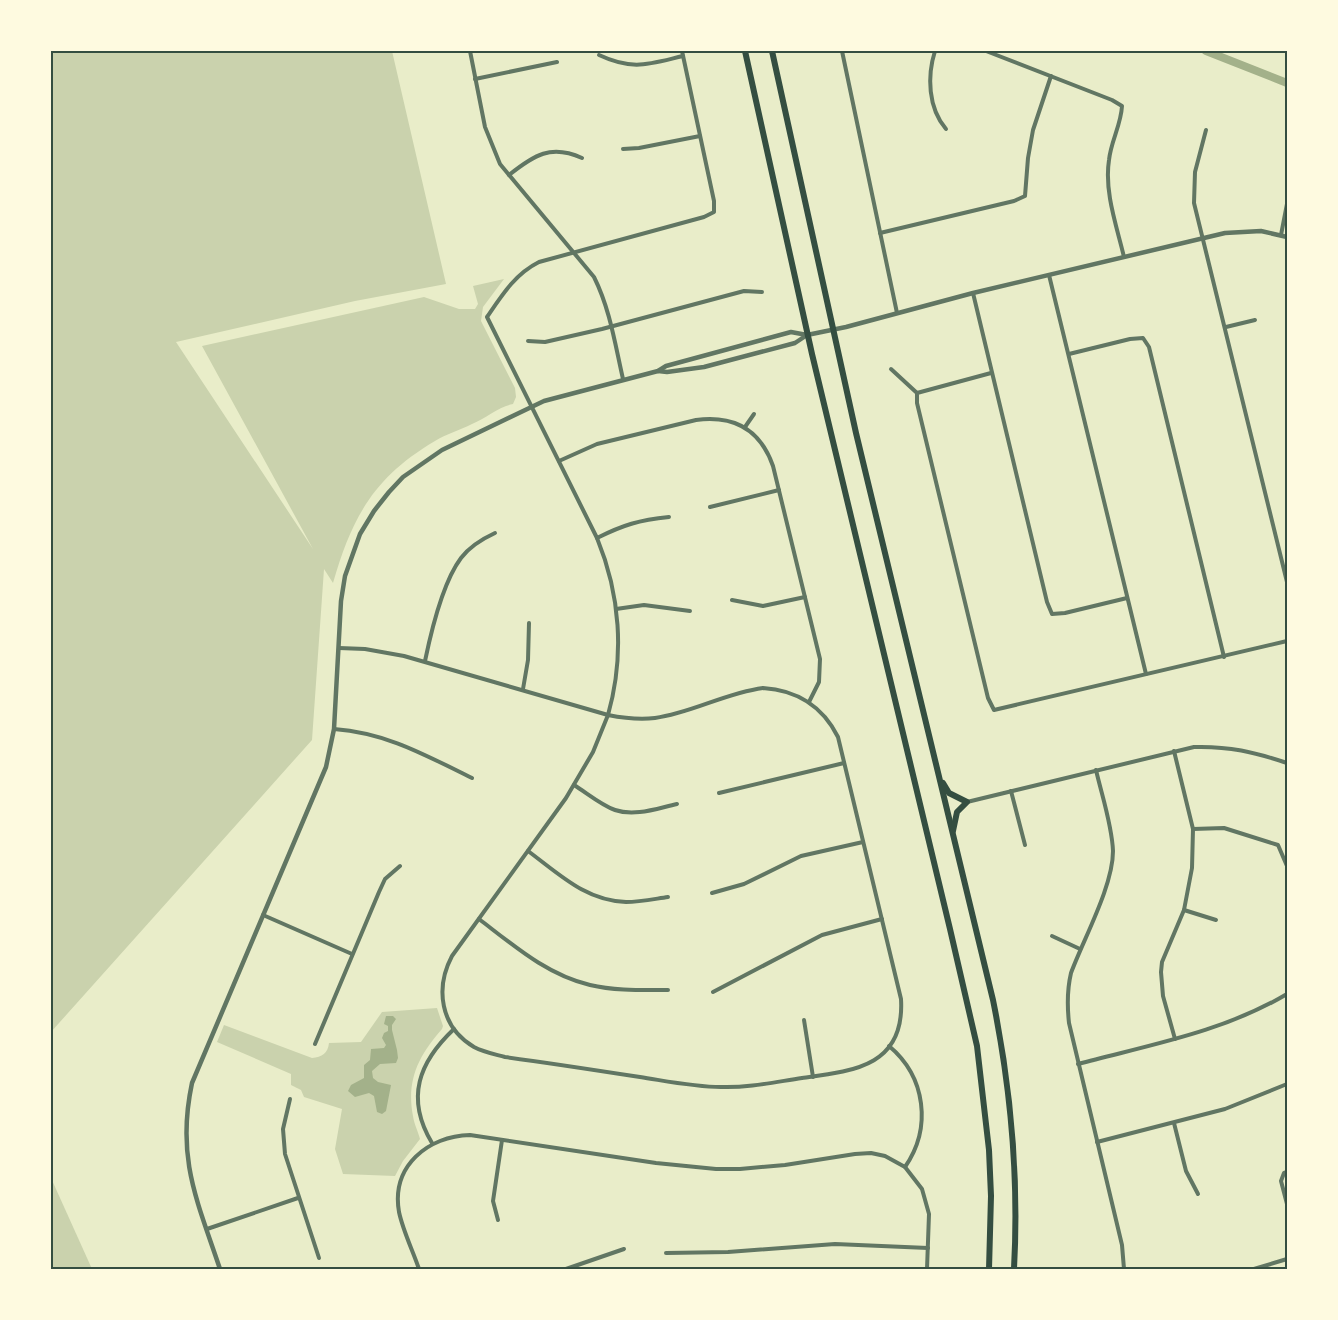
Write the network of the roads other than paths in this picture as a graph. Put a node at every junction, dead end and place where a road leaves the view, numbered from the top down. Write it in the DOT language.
graph roads {
  1 [pos="470,51"];
  2 [pos="746,51"];
  3 [pos="772,51"];
  4 [pos="842,51"];
  5 [pos="935,51"];
  6 [pos="986,51"];
  7 [pos="683,53"];
  8 [pos="599,55"];
  9 [pos="557,62"];
  10 [pos="1051,76"];
  11 [pos="475,78"];
  12 [pos="946,129"];
  13 [pos="1206,130"];
  14 [pos="700,136"];
  15 [pos="623,149"];
  16 [pos="582,158"];
  17 [pos="509,176"];
  18 [pos="1287,204"];
  19 [pos="880,233"];
  20 [pos="1284,236"];
  21 [pos="1202,238"];
  22 [pos="575,252"];
  23 [pos="1124,257"];
  24 [pos="1049,275"];
  25 [pos="762,292"];
  26 [pos="973,293"];
  27 [pos="897,313"];
  28 [pos="1255,320"];
  29 [pos="612,327"];
  30 [pos="1226,327"];
  31 [pos="832,330"];
  32 [pos="807,335"];
  33 [pos="528,341"];
  34 [pos="1069,354"];
  35 [pos="891,369"];
  36 [pos="657,371"];
  37 [pos="991,374"];
  38 [pos="623,379"];
  39 [pos="917,393"];
  40 [pos="532,406"];
  41 [pos="754,414"];
  42 [pos="745,427"];
  43 [pos="559,461"];
  44 [pos="779,490"];
  45 [pos="710,507"];
  46 [pos="669,517"];
  47 [pos="495,533"];
  48 [pos="597,538"];
  49 [pos="1287,582"];
  50 [pos="805,597"];
  51 [pos="1127,598"];
  52 [pos="732,600"];
  53 [pos="616,609"];
  54 [pos="690,611"];
  55 [pos="529,623"];
  56 [pos="1287,641"];
  57 [pos="339,648"];
  58 [pos="1224,657"];
  59 [pos="425,661"];
  60 [pos="1146,674"];
  61 [pos="522,689"];
  62 [pos="809,702"];
  63 [pos="608,715"];
  64 [pos="334,729"];
  65 [pos="1174,751"];
  66 [pos="844,763"];
  67 [pos="1287,763"];
  68 [pos="1096,770"];
  69 [pos="472,778"];
  70 [pos="939,778"];
  71 [pos="574,785"];
  72 [pos="1011,791"];
  73 [pos="719,793"];
  74 [pos="967,802"];
  75 [pos="677,804"];
  76 [pos="1193,829"];
  77 [pos="953,833"];
  78 [pos="863,842"];
  79 [pos="1025,845"];
  80 [pos="528,851"];
  81 [pos="400,866"];
  82 [pos="1287,866"];
  83 [pos="712,893"];
  84 [pos="668,897"];
  85 [pos="1184,910"];
  86 [pos="263,915"];
  87 [pos="479,919"];
  88 [pos="882,919"];
  89 [pos="1215,920"];
  90 [pos="1052,936"];
  91 [pos="1080,949"];
  92 [pos="352,954"];
  93 [pos="668,990"];
  94 [pos="712,992"];
  95 [pos="1287,994"];
  96 [pos="804,1020"];
  97 [pos="455,1029"];
  98 [pos="1175,1040"];
  99 [pos="315,1044"];
  100 [pos="889,1046"];
  101 [pos="1078,1064"];
  102 [pos="813,1077"];
  103 [pos="1287,1084"];
  104 [pos="290,1099"];
  105 [pos="1174,1123"];
  106 [pos="502,1140"];
  107 [pos="1097,1142"];
  108 [pos="432,1143"];
  109 [pos="905,1167"];
  110 [pos="1287,1172"];
  111 [pos="1198,1194"];
  112 [pos="298,1198"];
  113 [pos="1287,1204"];
  114 [pos="498,1220"];
  115 [pos="207,1229"];
  116 [pos="928,1248"];
  117 [pos="624,1249"];
  118 [pos="666,1253"];
  119 [pos="319,1258"];
  120 [pos="1287,1259"];
  121 [pos="220,1269"];
  122 [pos="419,1269"];
  123 [pos="566,1269"];
  124 [pos="927,1269"];
  125 [pos="989,1269"];
  126 [pos="1014,1269"];
  127 [pos="1124,1269"];
  128 [pos="1254,1269"];
  1 -- 11 [label="street"];
  2 -- 32 [label="highway"];
  3 -- 31 [label="highway"];
  4 -- 19 [label="street"];
  5 -- 12 [label="street"];
  6 -- 10 [label="street"];
  7 -- 8 [label="street"];
  7 -- 14 [label="street"];
  9 -- 11 [label="street"];
  10 -- 19 [label="street"];
  10 -- 23 [label="street"];
  11 -- 17 [label="street"];
  13 -- 21 [label="street"];
  14 -- 15 [label="street"];
  14 -- 22 [label="street"];
  16 -- 17 [label="street"];
  17 -- 22 [label="street"];
  18 -- 20 [label="street"];
  19 -- 27 [label="street"];
  20 -- 21 [label="street"];
  21 -- 23 [label="street"];
  21 -- 30 [label="street"];
  22 -- 29 [label="street"];
  22 -- 40 [label="street"];
  23 -- 24 [label="street"];
  24 -- 26 [label="street"];
  24 -- 34 [label="street"];
  25 -- 29 [label="street"];
  26 -- 27 [label="street"];
  26 -- 37 [label="street"];
  27 -- 31 [label="street"];
  28 -- 30 [label="street"];
  29 -- 33 [label="street"];
  29 -- 38 [label="street"];
  30 -- 49 [label="street"];
  31 -- 32 [label="street"];
  31 -- 70 [label="highway"];
  32 -- 36 [label="street"];
  32 -- 36 [label="street"];
  32 -- 125 [label="highway"];
  34 -- 51 [label="street"];
  34 -- 58 [label="street"];
  35 -- 39 [label="street"];
  36 -- 38 [label="street"];
  37 -- 39 [label="street"];
  37 -- 51 [label="street"];
  38 -- 40 [label="street"];
  39 -- 60 [label="street"];
  40 -- 43 [label="street"];
  40 -- 57 [label="street"];
  41 -- 42 [label="street"];
  42 -- 43 [label="street"];
  42 -- 44 [label="street"];
  43 -- 48 [label="street"];
  44 -- 45 [label="street"];
  44 -- 50 [label="street"];
  46 -- 48 [label="street"];
  47 -- 59 [label="street"];
  48 -- 53 [label="street"];
  50 -- 52 [label="street"];
  50 -- 62 [label="street"];
  51 -- 60 [label="street"];
  53 -- 54 [label="street"];
  53 -- 63 [label="street"];
  55 -- 61 [label="street"];
  56 -- 58 [label="street"];
  57 -- 59 [label="street"];
  57 -- 64 [label="street"];
  58 -- 60 [label="street"];
  59 -- 61 [label="street"];
  61 -- 63 [label="street"];
  62 -- 63 [label="street"];
  62 -- 66 [label="street"];
  63 -- 71 [label="street"];
  64 -- 69 [label="street"];
  64 -- 86 [label="street"];
  65 -- 67 [label="street"];
  65 -- 68 [label="street"];
  65 -- 76 [label="street"];
  66 -- 73 [label="street"];
  66 -- 78 [label="street"];
  68 -- 72 [label="street"];
  68 -- 91 [label="street"];
  70 -- 74 [label="highway"];
  70 -- 77 [label="highway"];
  71 -- 75 [label="street"];
  71 -- 80 [label="street"];
  72 -- 74 [label="street"];
  72 -- 79 [label="street"];
  74 -- 77 [label="highway"];
  76 -- 82 [label="street"];
  76 -- 85 [label="street"];
  77 -- 126 [label="highway"];
  78 -- 83 [label="street"];
  78 -- 88 [label="street"];
  80 -- 84 [label="street"];
  80 -- 87 [label="street"];
  81 -- 92 [label="street"];
  85 -- 89 [label="street"];
  85 -- 98 [label="street"];
  86 -- 92 [label="street"];
  86 -- 115 [label="street"];
  87 -- 93 [label="street"];
  87 -- 97 [label="street"];
  88 -- 94 [label="street"];
  88 -- 100 [label="street"];
  90 -- 91 [label="street"];
  91 -- 101 [label="street"];
  92 -- 99 [label="street"];
  95 -- 98 [label="street"];
  96 -- 102 [label="street"];
  97 -- 102 [label="street"];
  97 -- 108 [label="street"];
  98 -- 101 [label="street"];
  100 -- 102 [label="street"];
  100 -- 109 [label="street"];
  101 -- 107 [label="street"];
  103 -- 105 [label="street"];
  104 -- 112 [label="street"];
  105 -- 107 [label="street"];
  105 -- 111 [label="street"];
  106 -- 108 [label="street"];
  106 -- 109 [label="street"];
  106 -- 114 [label="street"];
  107 -- 127 [label="street"];
  108 -- 122 [label="street"];
  109 -- 116 [label="street"];
  110 -- 113 [label="street"];
  112 -- 115 [label="street"];
  112 -- 119 [label="street"];
  115 -- 121 [label="street"];
  116 -- 118 [label="street"];
  116 -- 124 [label="street"];
  117 -- 123 [label="street"];
  120 -- 128 [label="street"];
}
